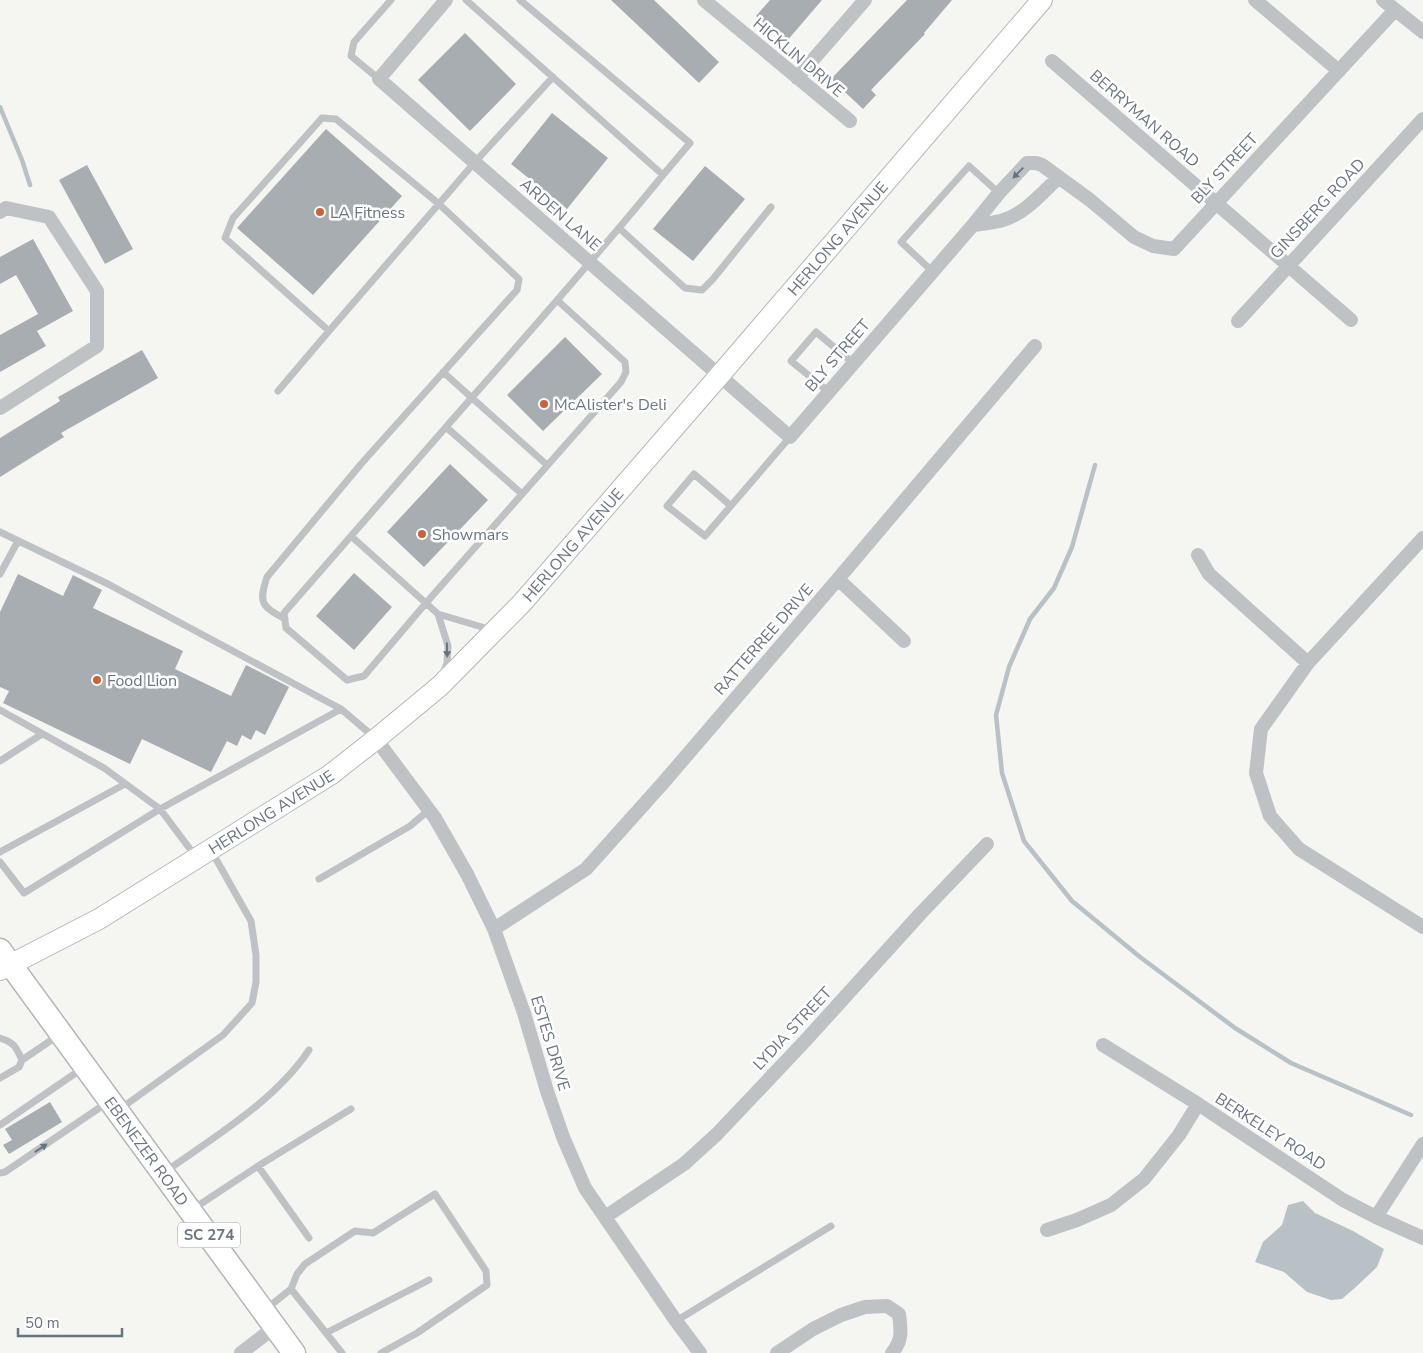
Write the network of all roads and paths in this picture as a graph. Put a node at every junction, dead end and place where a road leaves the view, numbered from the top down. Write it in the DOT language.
graph roads {
  1 [pos="391,0"];
  2 [pos="446,0"];
  3 [pos="466,0"];
  4 [pos="520,0"];
  5 [pos="704,0"];
  6 [pos="865,0"];
  7 [pos="1042,0"];
  8 [pos="1255,0"];
  9 [pos="1383,0"];
  10 [pos="1396,10"];
  11 [pos="1423,32"];
  12 [pos="1052,60"];
  13 [pos="1339,70"];
  14 [pos="553,77"];
  15 [pos="797,78"];
  16 [pos="379,79"];
  17 [pos="1423,119"];
  18 [pos="850,121"];
  19 [pos="475,162"];
  20 [pos="663,175"];
  21 [pos="1059,177"];
  22 [pos="999,192"];
  23 [pos="1216,203"];
  24 [pos="439,204"];
  25 [pos="771,207"];
  26 [pos="0,212"];
  27 [pos="973,225"];
  28 [pos="619,228"];
  29 [pos="590,263"];
  30 [pos="1288,266"];
  31 [pos="932,271"];
  32 [pos="557,300"];
  33 [pos="1350,320"];
  34 [pos="1238,321"];
  35 [pos="329,331"];
  36 [pos="1035,346"];
  37 [pos="853,363"];
  38 [pos="443,372"];
  39 [pos="720,376"];
  40 [pos="278,391"];
  41 [pos="828,392"];
  42 [pos="472,398"];
  43 [pos="0,408"];
  44 [pos="446,427"];
  45 [pos="790,437"];
  46 [pos="547,465"];
  47 [pos="522,494"];
  48 [pos="730,505"];
  49 [pos="0,532"];
  50 [pos="351,536"];
  51 [pos="1423,538"];
  52 [pos="18,541"];
  53 [pos="1198,556"];
  54 [pos="0,574"];
  55 [pos="838,579"];
  56 [pos="426,603"];
  57 [pos="438,614"];
  58 [pos="285,619"];
  59 [pos="494,630"];
  60 [pos="904,641"];
  61 [pos="1308,663"];
  62 [pos="440,686"];
  63 [pos="341,709"];
  64 [pos="0,710"];
  65 [pos="42,734"];
  66 [pos="376,739"];
  67 [pos="0,761"];
  68 [pos="125,784"];
  69 [pos="160,809"];
  70 [pos="429,810"];
  71 [pos="988,844"];
  72 [pos="0,852"];
  73 [pos="204,853"];
  74 [pos="0,862"];
  75 [pos="320,879"];
  76 [pos="1423,926"];
  77 [pos="494,929"];
  78 [pos="3,961"];
  79 [pos="61,1034"];
  80 [pos="0,1038"];
  81 [pos="1103,1046"];
  82 [pos="309,1050"];
  83 [pos="22,1060"];
  84 [pos="85,1066"];
  85 [pos="0,1078"];
  86 [pos="1198,1104"];
  87 [pos="114,1106"];
  88 [pos="351,1108"];
  89 [pos="0,1125"];
  90 [pos="1423,1144"];
  91 [pos="258,1166"];
  92 [pos="0,1173"];
  93 [pos="163,1173"];
  94 [pos="190,1211"];
  95 [pos="605,1217"];
  96 [pos="1376,1218"];
  97 [pos="831,1226"];
  98 [pos="1047,1230"];
  99 [pos="309,1238"];
  100 [pos="1423,1238"];
  101 [pos="430,1280"];
  102 [pos="291,1289"];
  103 [pos="269,1319"];
  104 [pos="676,1321"];
  105 [pos="326,1333"];
  106 [pos="241,1353"];
  107 [pos="294,1353"];
  108 [pos="342,1353"];
  109 [pos="381,1353"];
  110 [pos="700,1353"];
  111 [pos="777,1353"];
  112 [pos="892,1353"];
  1 -- 16 [label="lane"];
  2 -- 16 [label="street"];
  3 -- 14 [label="lane"];
  4 -- 20 [label="lane"];
  5 -- 15 [label="street, HICKLIN DRIVE"];
  6 -- 15 [label="street"];
  7 -- 39 [label="street, HERLONG AVENUE"];
  8 -- 13 [label="street"];
  9 -- 10 [label="street"];
  10 -- 11 [label="street"];
  10 -- 13 [label="street, BLY STREET"];
  12 -- 23 [label="street, BERRYMAN ROAD"];
  13 -- 23 [label="street, BLY STREET"];
  14 -- 19 [label="lane"];
  14 -- 20 [label="lane"];
  15 -- 18 [label="street, HICKLIN DRIVE"];
  16 -- 19 [label="street, ARDEN LANE"];
  17 -- 30 [label="street, GINSBERG ROAD"];
  19 -- 24 [label="lane"];
  19 -- 29 [label="street, ARDEN LANE"];
  20 -- 28 [label="lane"];
  21 -- 22 [label="street, BLY STREET, one-way"];
  21 -- 23 [label="street, BLY STREET"];
  21 -- 27 [label="street"];
  22 -- 27 [label="street, BLY STREET"];
  22 -- 31 [label="lane"];
  23 -- 30 [label="street, BERRYMAN ROAD"];
  24 -- 35 [label="lane"];
  24 -- 35 [label="lane"];
  24 -- 38 [label="lane"];
  25 -- 28 [label="lane"];
  26 -- 43 [label="street"];
  27 -- 31 [label="street, BLY STREET"];
  28 -- 29 [label="lane"];
  29 -- 32 [label="lane"];
  29 -- 39 [label="street, ARDEN LANE"];
  30 -- 33 [label="street, BERRYMAN ROAD"];
  30 -- 34 [label="street, GINSBERG ROAD"];
  31 -- 37 [label="street, BLY STREET"];
  32 -- 42 [label="lane"];
  32 -- 46 [label="lane"];
  35 -- 40 [label="lane"];
  36 -- 55 [label="street, RATTERREE DRIVE"];
  37 -- 41 [label="street, BLY STREET"];
  37 -- 41 [label="lane"];
  38 -- 42 [label="lane"];
  38 -- 58 [label="lane"];
  39 -- 45 [label="street"];
  39 -- 59 [label="street, HERLONG AVENUE"];
  41 -- 45 [label="street, BLY STREET"];
  42 -- 44 [label="lane"];
  42 -- 46 [label="lane"];
  44 -- 47 [label="lane"];
  44 -- 50 [label="lane"];
  45 -- 48 [label="lane"];
  46 -- 47 [label="lane"];
  47 -- 56 [label="lane"];
  48 -- 48 [label="lane"];
  49 -- 52 [label="lane"];
  50 -- 56 [label="lane"];
  50 -- 58 [label="lane"];
  51 -- 61 [label="street"];
  52 -- 54 [label="lane"];
  52 -- 63 [label="lane"];
  53 -- 61 [label="street"];
  55 -- 60 [label="street"];
  55 -- 77 [label="street, RATTERREE DRIVE"];
  56 -- 57 [label="lane"];
  56 -- 58 [label="lane"];
  57 -- 59 [label="lane"];
  57 -- 62 [label="lane, one-way"];
  59 -- 62 [label="street, HERLONG AVENUE"];
  61 -- 76 [label="street"];
  62 -- 66 [label="street, HERLONG AVENUE"];
  63 -- 66 [label="lane"];
  63 -- 69 [label="lane"];
  64 -- 65 [label="lane"];
  65 -- 67 [label="lane"];
  65 -- 68 [label="lane"];
  66 -- 70 [label="street, ESTES DRIVE"];
  66 -- 73 [label="street, HERLONG AVENUE"];
  68 -- 69 [label="lane"];
  68 -- 72 [label="lane"];
  69 -- 73 [label="lane"];
  69 -- 74 [label="lane"];
  70 -- 75 [label="lane"];
  70 -- 77 [label="street, ESTES DRIVE"];
  71 -- 95 [label="street, LYDIA STREET"];
  73 -- 78 [label="street, HERLONG AVENUE"];
  73 -- 87 [label="lane"];
  77 -- 95 [label="street, ESTES DRIVE"];
  78 -- 79 [label="main road, EBENEZER ROAD / SC 274"];
  79 -- 83 [label="lane"];
  79 -- 84 [label="main road, EBENEZER ROAD / SC 274"];
  80 -- 83 [label="lane"];
  81 -- 86 [label="street, BERKELEY ROAD"];
  82 -- 93 [label="lane"];
  83 -- 85 [label="lane"];
  84 -- 87 [label="main road, EBENEZER ROAD / SC 274"];
  84 -- 89 [label="lane"];
  86 -- 96 [label="street, BERKELEY ROAD"];
  86 -- 98 [label="street"];
  92 -- 87 [label="lane, one-way"];
  87 -- 93 [label="main road, EBENEZER ROAD / SC 274"];
  88 -- 91 [label="lane"];
  90 -- 96 [label="street"];
  91 -- 94 [label="lane"];
  91 -- 99 [label="lane"];
  93 -- 94 [label="main road, EBENEZER ROAD / SC 274"];
  94 -- 103 [label="main road, EBENEZER ROAD / SC 274"];
  95 -- 104 [label="street, ESTES DRIVE"];
  96 -- 100 [label="street, BERKELEY ROAD"];
  97 -- 104 [label="lane"];
  101 -- 105 [label="lane"];
  102 -- 103 [label="lane"];
  102 -- 105 [label="lane"];
  102 -- 109 [label="lane"];
  103 -- 106 [label="street"];
  103 -- 107 [label="main road, EBENEZER ROAD / SC 274"];
  104 -- 110 [label="street, ESTES DRIVE"];
  105 -- 108 [label="lane"];
  111 -- 112 [label="street"];
}
